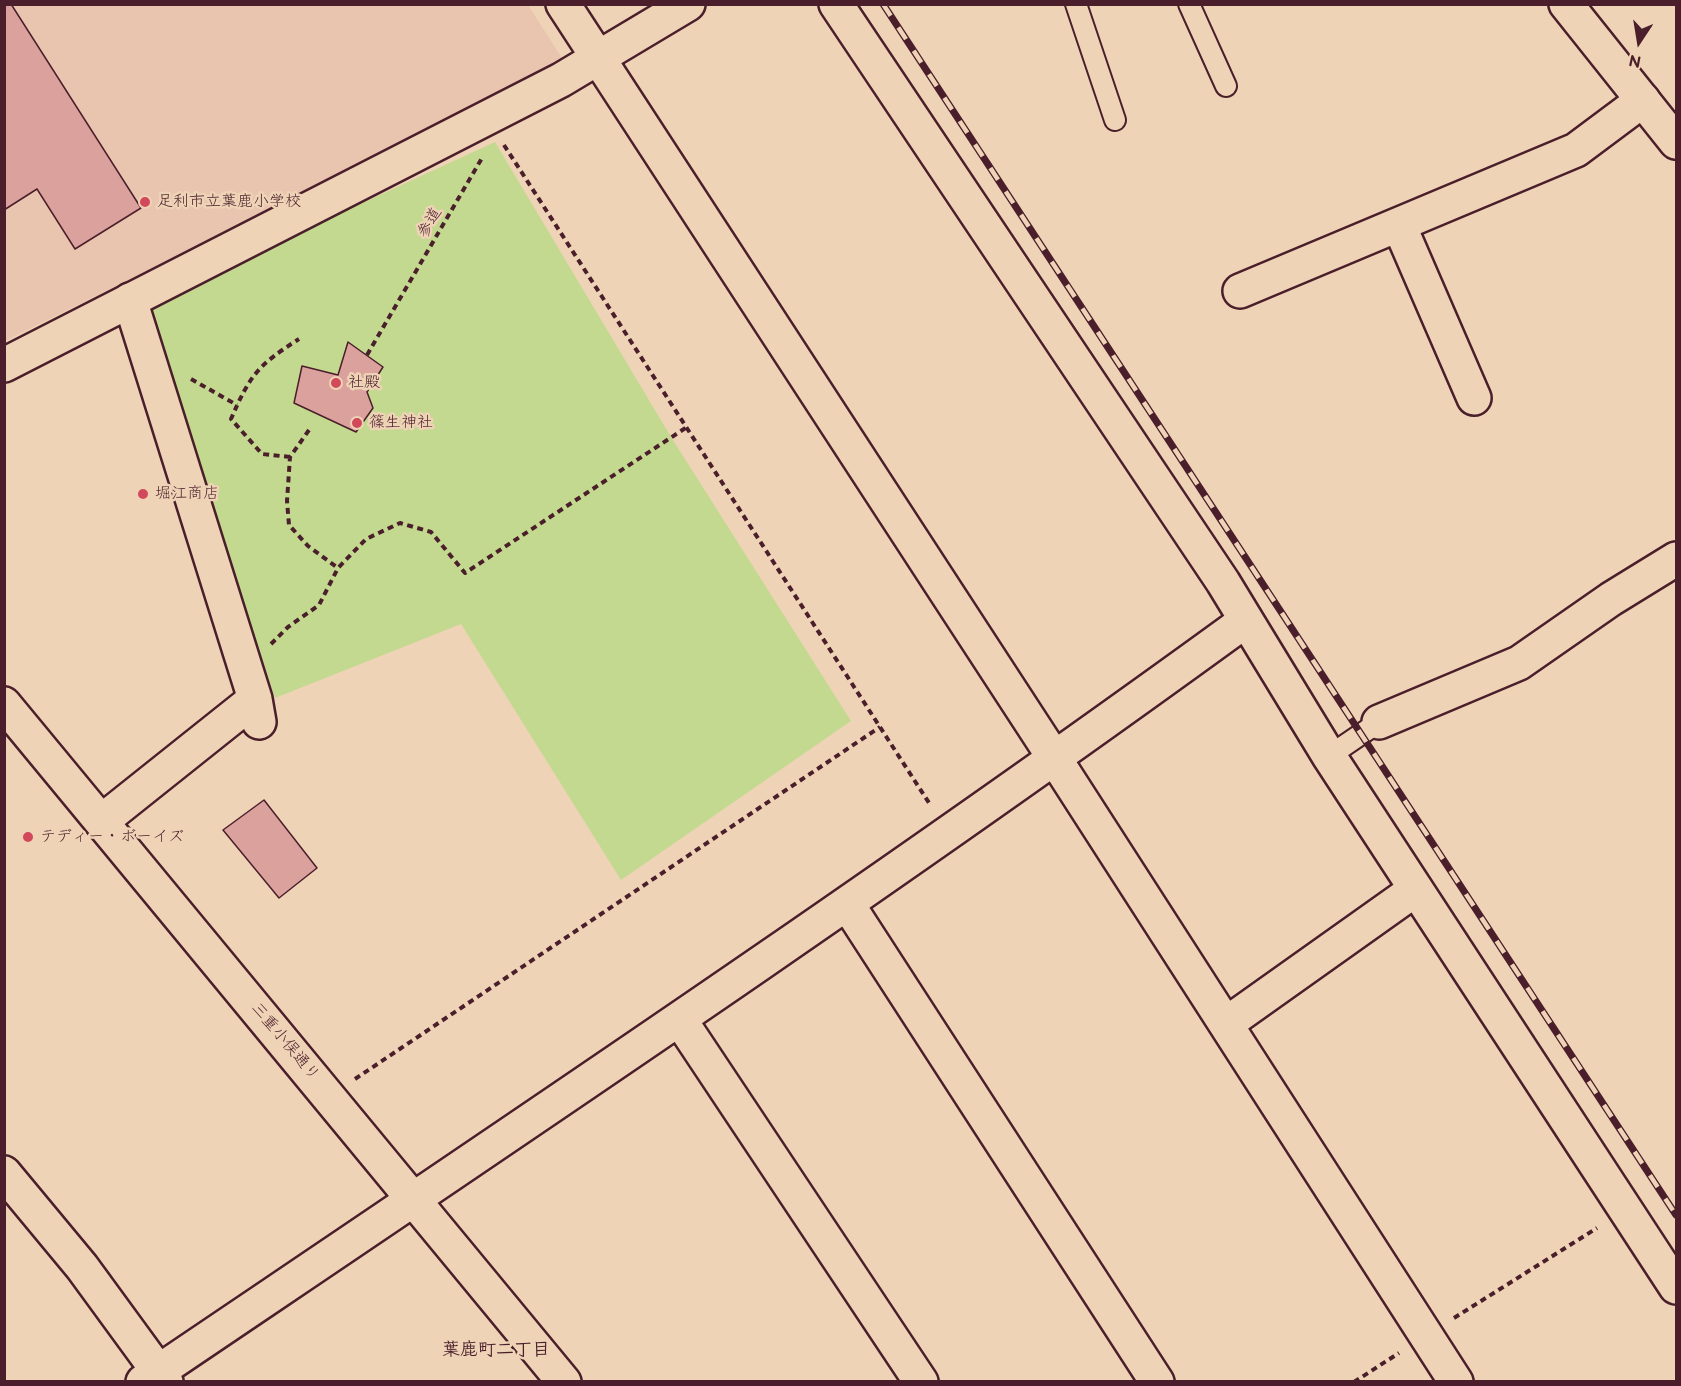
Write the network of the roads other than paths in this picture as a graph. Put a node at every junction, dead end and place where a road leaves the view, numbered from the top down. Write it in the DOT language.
graph roads {
  1 [pos="563,4"];
  2 [pos="688,4"];
  3 [pos="836,4"];
  4 [pos="1076,4"];
  5 [pos="1189,4"];
  6 [pos="1566,4"];
  7 [pos="598,59"];
  8 [pos="1226,86"];
  9 [pos="1643,100"];
  10 [pos="1114,120"];
  11 [pos="1677,142"];
  12 [pos="1398,225"];
  13 [pos="1240,291"];
  14 [pos="130,300"];
  15 [pos="4,365"];
  16 [pos="1474,398"];
  17 [pos="1677,559"];
  18 [pos="1245,621"];
  19 [pos="4,704"];
  20 [pos="1379,722"];
  21 [pos="1329,756"];
  22 [pos="1055,759"];
  23 [pos="102,821"];
  24 [pos="1416,889"];
  25 [pos="848,905"];
  26 [pos="680,1020"];
  27 [pos="1226,1024"];
  28 [pos="4,1173"];
  29 [pos="412,1198"];
  30 [pos="1677,1287"];
  31 [pos="156,1378"];
  32 [pos="564,1382"];
  33 [pos="921,1382"];
  34 [pos="1157,1382"];
  35 [pos="1456,1382"];
  1 -- 7 [label="street"];
  2 -- 7 [label="street"];
  3 -- 18 [label="street"];
  4 -- 10 [label="lane"];
  5 -- 8 [label="lane"];
  6 -- 9 [label="street"];
  7 -- 14 [label="street"];
  7 -- 22 [label="street"];
  9 -- 11 [label="street"];
  9 -- 12 [label="street"];
  12 -- 13 [label="street"];
  12 -- 16 [label="street"];
  14 -- 15 [label="street"];
  14 -- 23 [label="street"];
  17 -- 20 [label="street"];
  18 -- 21 [label="street"];
  18 -- 22 [label="street"];
  19 -- 23 [label="street, 三重小俣通り"];
  20 -- 21 [label="lane"];
  21 -- 24 [label="street"];
  22 -- 25 [label="street"];
  22 -- 27 [label="street"];
  23 -- 29 [label="street, 三重小俣通り"];
  24 -- 27 [label="street"];
  24 -- 30 [label="street"];
  25 -- 26 [label="street"];
  25 -- 34 [label="street"];
  26 -- 29 [label="street"];
  26 -- 33 [label="street"];
  27 -- 35 [label="street"];
  28 -- 31 [label="street"];
  29 -- 31 [label="street"];
  29 -- 32 [label="street, 三重小俣通り"];
}
